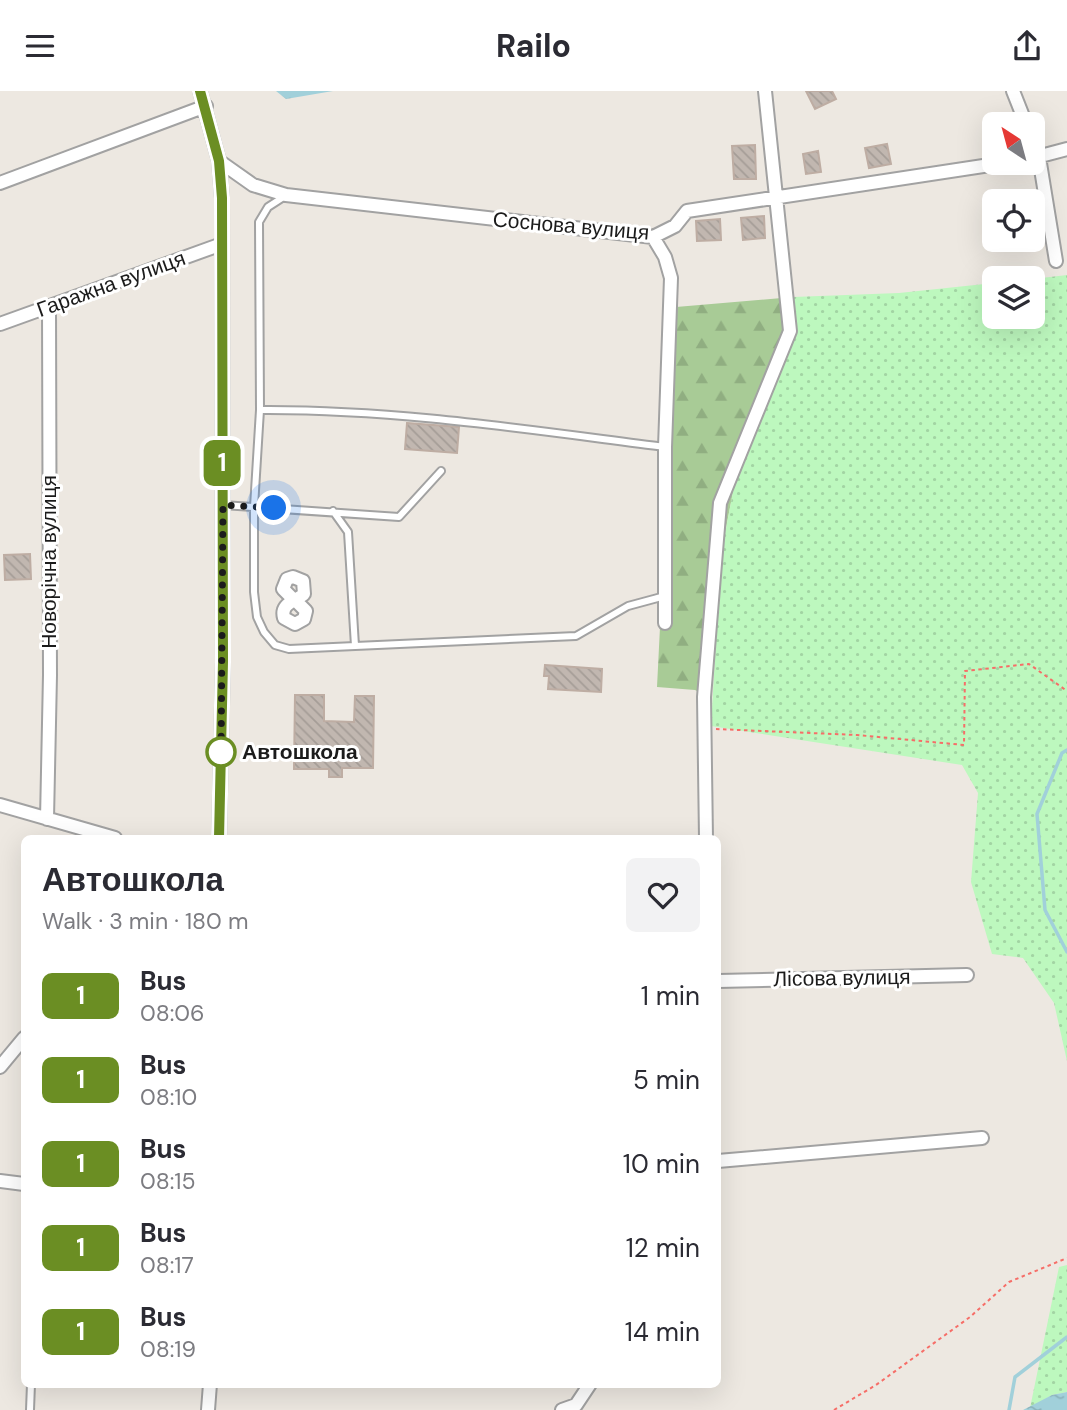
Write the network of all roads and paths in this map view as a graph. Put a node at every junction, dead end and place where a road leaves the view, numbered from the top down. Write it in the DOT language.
graph roads {
  1 [pos="200,91"];
  2 [pos="765,91"];
  3 [pos="1013,91"];
  4 [pos="206,106"];
  5 [pos="1021,112"];
  6 [pos="1067,149"];
  7 [pos="1045,155"];
  8 [pos="219,161"];
  9 [pos="982,166"];
  10 [pos="1039,175"];
  11 [pos="0,183"];
  12 [pos="286,195"];
  13 [pos="777,198"];
  14 [pos="653,237"];
  15 [pos="222,244"];
  16 [pos="1056,261"];
  17 [pos="49,306"];
  18 [pos="0,324"];
  19 [pos="260,410"];
  20 [pos="664,447"];
  21 [pos="440,471"];
  22 [pos="223,505"];
  23 [pos="254,507"];
  24 [pos="333,511"];
  25 [pos="665,596"];
  26 [pos="665,623"];
  27 [pos="355,646"];
  28 [pos="1067,691"];
  29 [pos="704,729"];
  30 [pos="0,805"];
  31 [pos="47,819"];
  32 [pos="104,835"];
  33 [pos="219,835"];
  34 [pos="706,835"];
  35 [pos="967,975"];
  36 [pos="721,981"];
  37 [pos="21,1042"];
  38 [pos="0,1067"];
  39 [pos="982,1138"];
  40 [pos="721,1161"];
  41 [pos="0,1181"];
  42 [pos="21,1184"];
  43 [pos="1067,1258"];
  44 [pos="31,1388"];
  45 [pos="210,1388"];
  46 [pos="587,1388"];
  47 [pos="30,1410"];
  48 [pos="208,1410"];
  49 [pos="562,1410"];
  50 [pos="834,1410"];
  1 -- 4 [label="street"];
  2 -- 13 [label="street"];
  3 -- 5 [label="street"];
  4 -- 8 [label="street"];
  4 -- 11 [label="street"];
  6 -- 7 [label="street"];
  8 -- 12 [label="street, Соснова вулиця"];
  8 -- 15 [label="street"];
  9 -- 13 [label="street, Соснова вулиця"];
  10 -- 16 [label="street"];
  12 -- 14 [label="street, Соснова вулиця"];
  12 -- 19 [label="lane"];
  13 -- 14 [label="street, Соснова вулиця"];
  13 -- 29 [label="street"];
  14 -- 20 [label="street"];
  15 -- 17 [label="street, Гаражна вулиця"];
  15 -- 22 [label="street"];
  17 -- 18 [label="street, Гаражна вулиця"];
  17 -- 31 [label="street, Новорічна вулиця"];
  19 -- 20 [label="lane"];
  19 -- 23 [label="lane"];
  20 -- 25 [label="street"];
  21 -- 24 [label="lane"];
  22 -- 23 [label="lane"];
  22 -- 33 [label="street"];
  23 -- 24 [label="lane"];
  23 -- 27 [label="lane"];
  24 -- 27 [label="lane"];
  25 -- 26 [label="street"];
  25 -- 27 [label="lane"];
  28 -- 29 [label="path"];
  29 -- 34 [label="street"];
  30 -- 31 [label="street"];
  31 -- 32 [label="street"];
  35 -- 36 [label="street, Лісова вулиця"];
  37 -- 38 [label="street"];
  39 -- 40 [label="street"];
  41 -- 42 [label="street"];
  43 -- 50 [label="path"];
  44 -- 47 [label="lane"];
  45 -- 48 [label="street"];
  46 -- 49 [label="street"];
}
